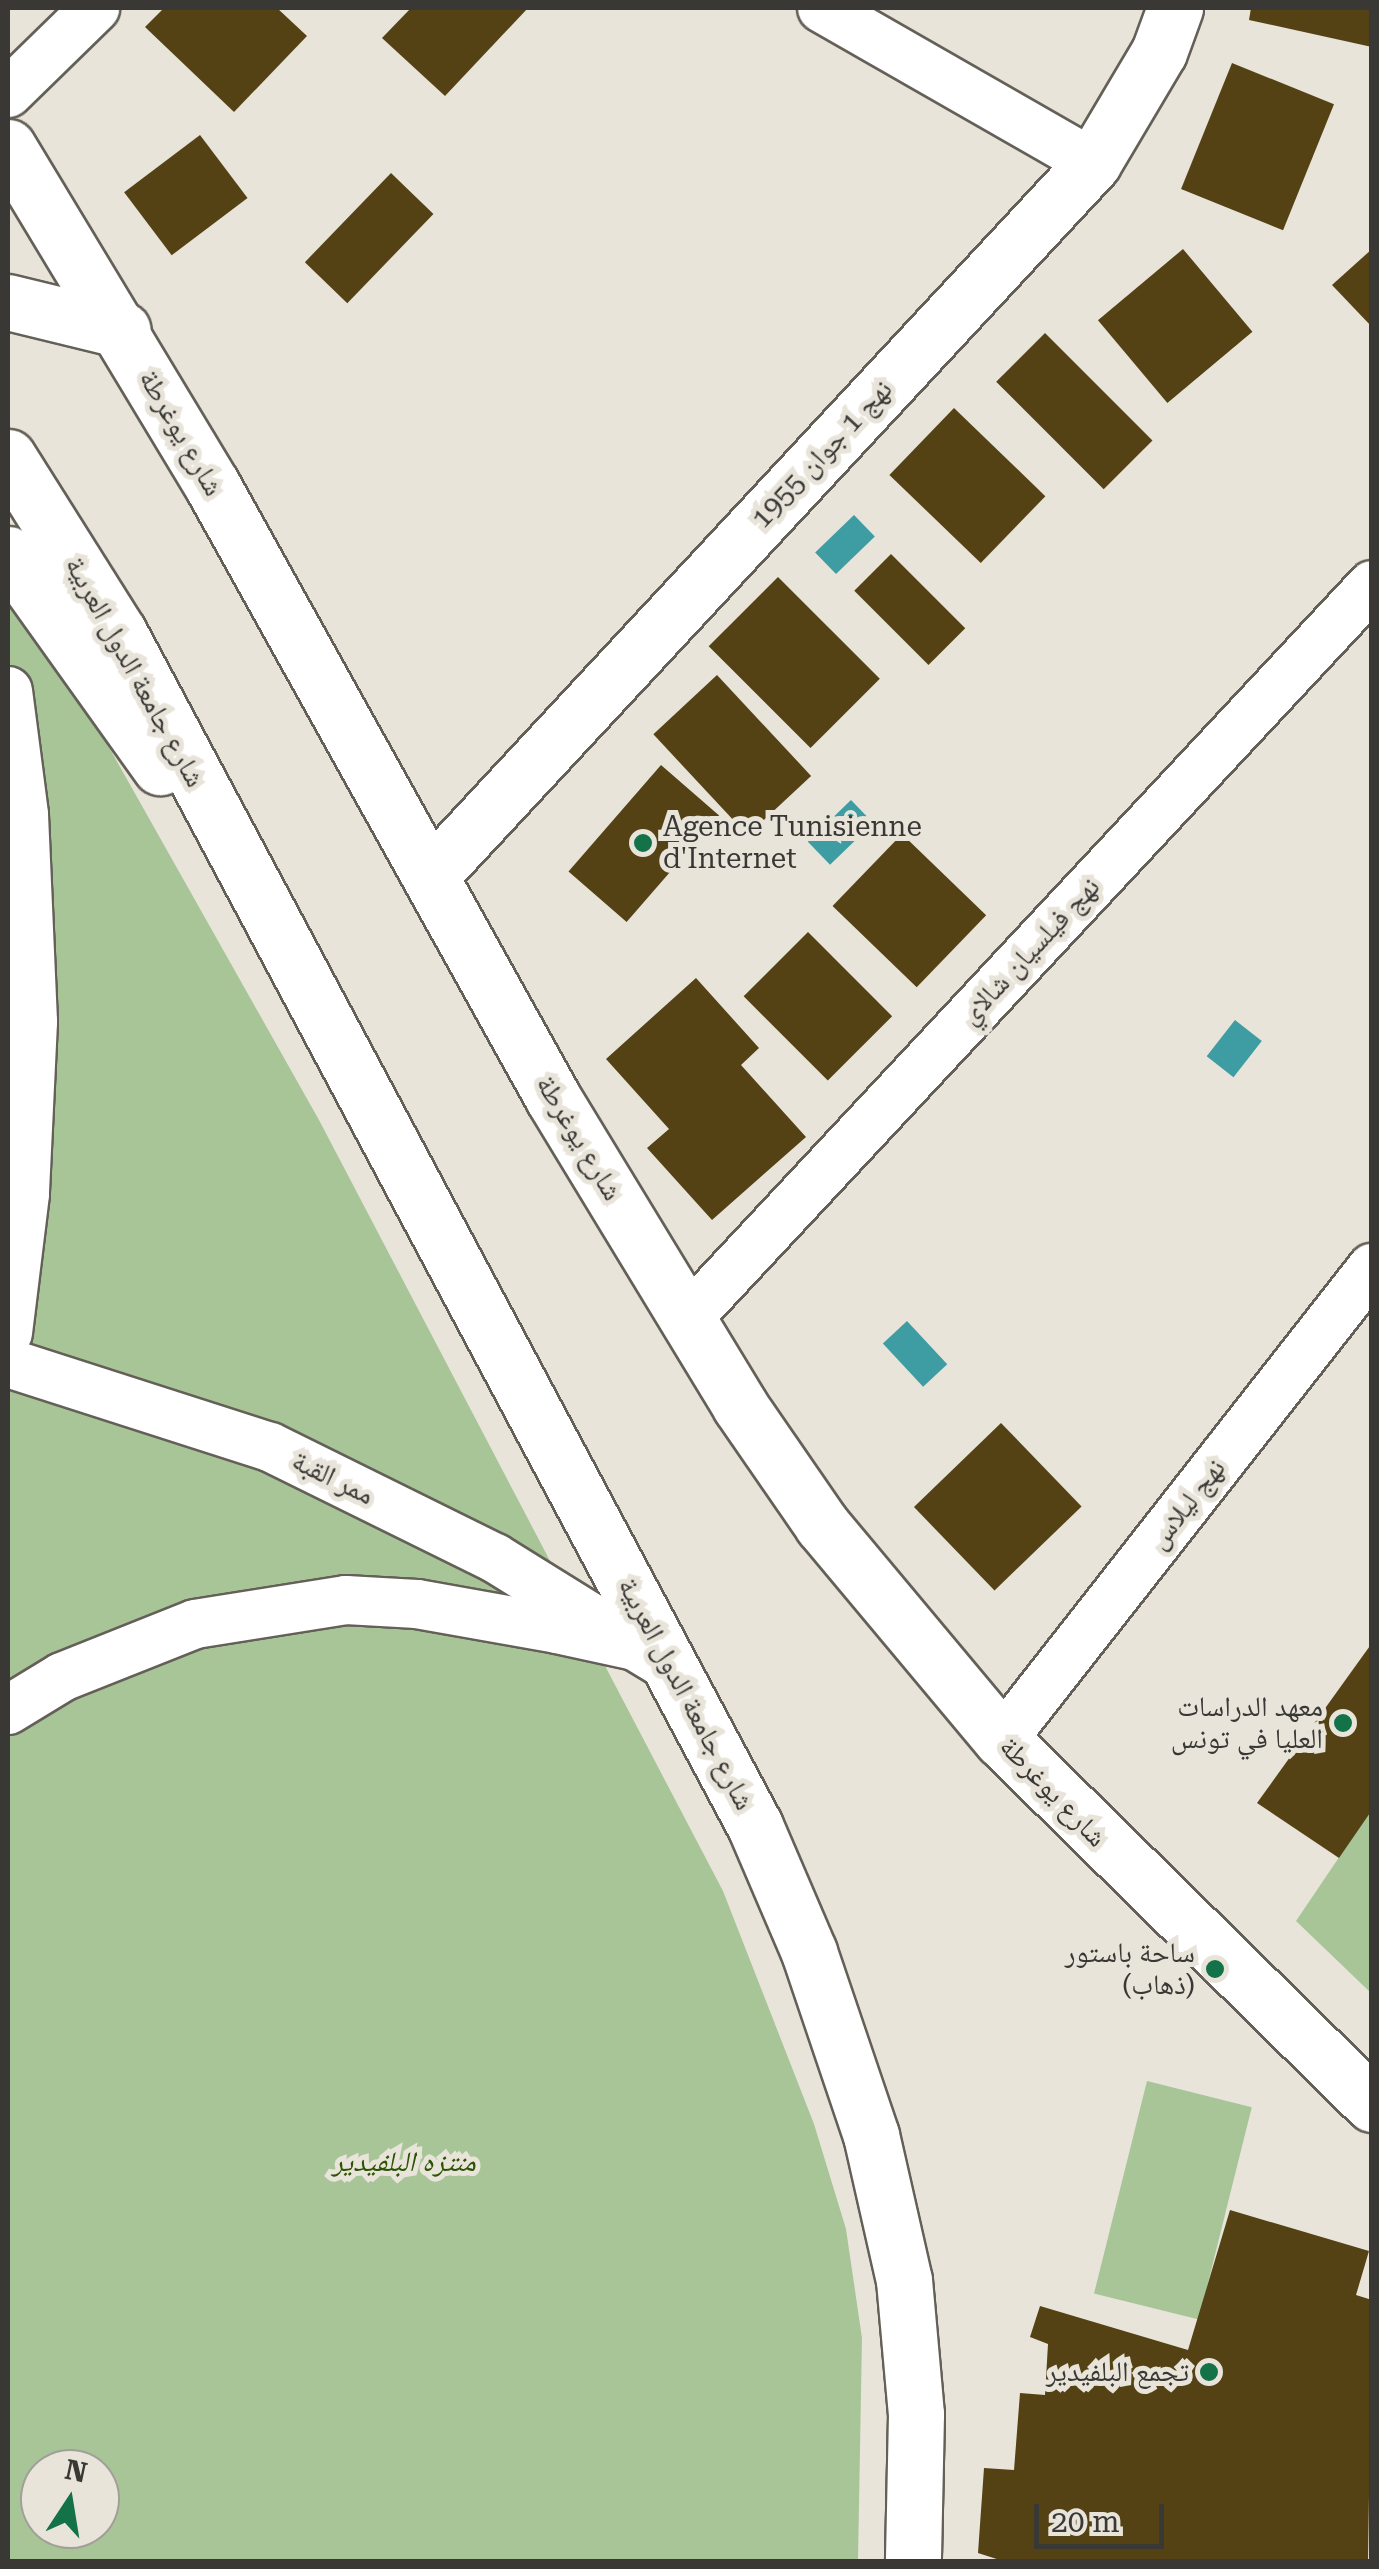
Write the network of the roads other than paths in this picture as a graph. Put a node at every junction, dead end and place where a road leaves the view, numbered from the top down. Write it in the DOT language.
graph roads {
  1 [pos="95,8"];
  2 [pos="822,8"];
  3 [pos="1175,8"];
  4 [pos="8,93"];
  5 [pos="8,147"];
  6 [pos="1093,163"];
  7 [pos="8,302"];
  8 [pos="123,330"];
  9 [pos="8,457"];
  10 [pos="8,554"];
  11 [pos="1372,586"];
  12 [pos="8,691"];
  13 [pos="431,875"];
  14 [pos="255,892"];
  15 [pos="1372,1268"];
  16 [pos="689,1317"];
  17 [pos="8,1333"];
  18 [pos="8,1363"];
  19 [pos="654,1658"];
  20 [pos="8,1710"];
  21 [pos="1002,1740"];
  22 [pos="1291,2027"];
  23 [pos="1372,2104"];
  24 [pos="1372,2127"];
  25 [pos="913,2562"];
  1 -- 4 [label="street"];
  2 -- 6 [label="street"];
  3 -- 6 [label="street, نهج 1 جوان 1955"];
  5 -- 8 [label="street, شارع يوغرطة"];
  6 -- 13 [label="street, نهج 1 جوان 1955"];
  7 -- 8 [label="street"];
  8 -- 13 [label="street, شارع يوغرطة"];
  9 -- 14 [label="street, شارع جامعة الدول العربية"];
  10 -- 14 [label="street, شارع جامعة الدول العربية"];
  11 -- 16 [label="street, نهج فيلسيان شالاي"];
  12 -- 17 [label="street"];
  13 -- 16 [label="street, شارع يوغرطة"];
  14 -- 19 [label="street, شارع جامعة الدول العربية"];
  15 -- 21 [label="street, نهج ليلاس"];
  16 -- 21 [label="street, شارع يوغرطة"];
  18 -- 19 [label="street, ممر القبة"];
  19 -- 20 [label="street"];
  19 -- 25 [label="street, شارع جامعة الدول العربية"];
  21 -- 22 [label="street, شارع يوغرطة"];
  22 -- 23 [label="street, شارع يوغرطة"];
  22 -- 24 [label="street, شارع يوغرطة"];
}
